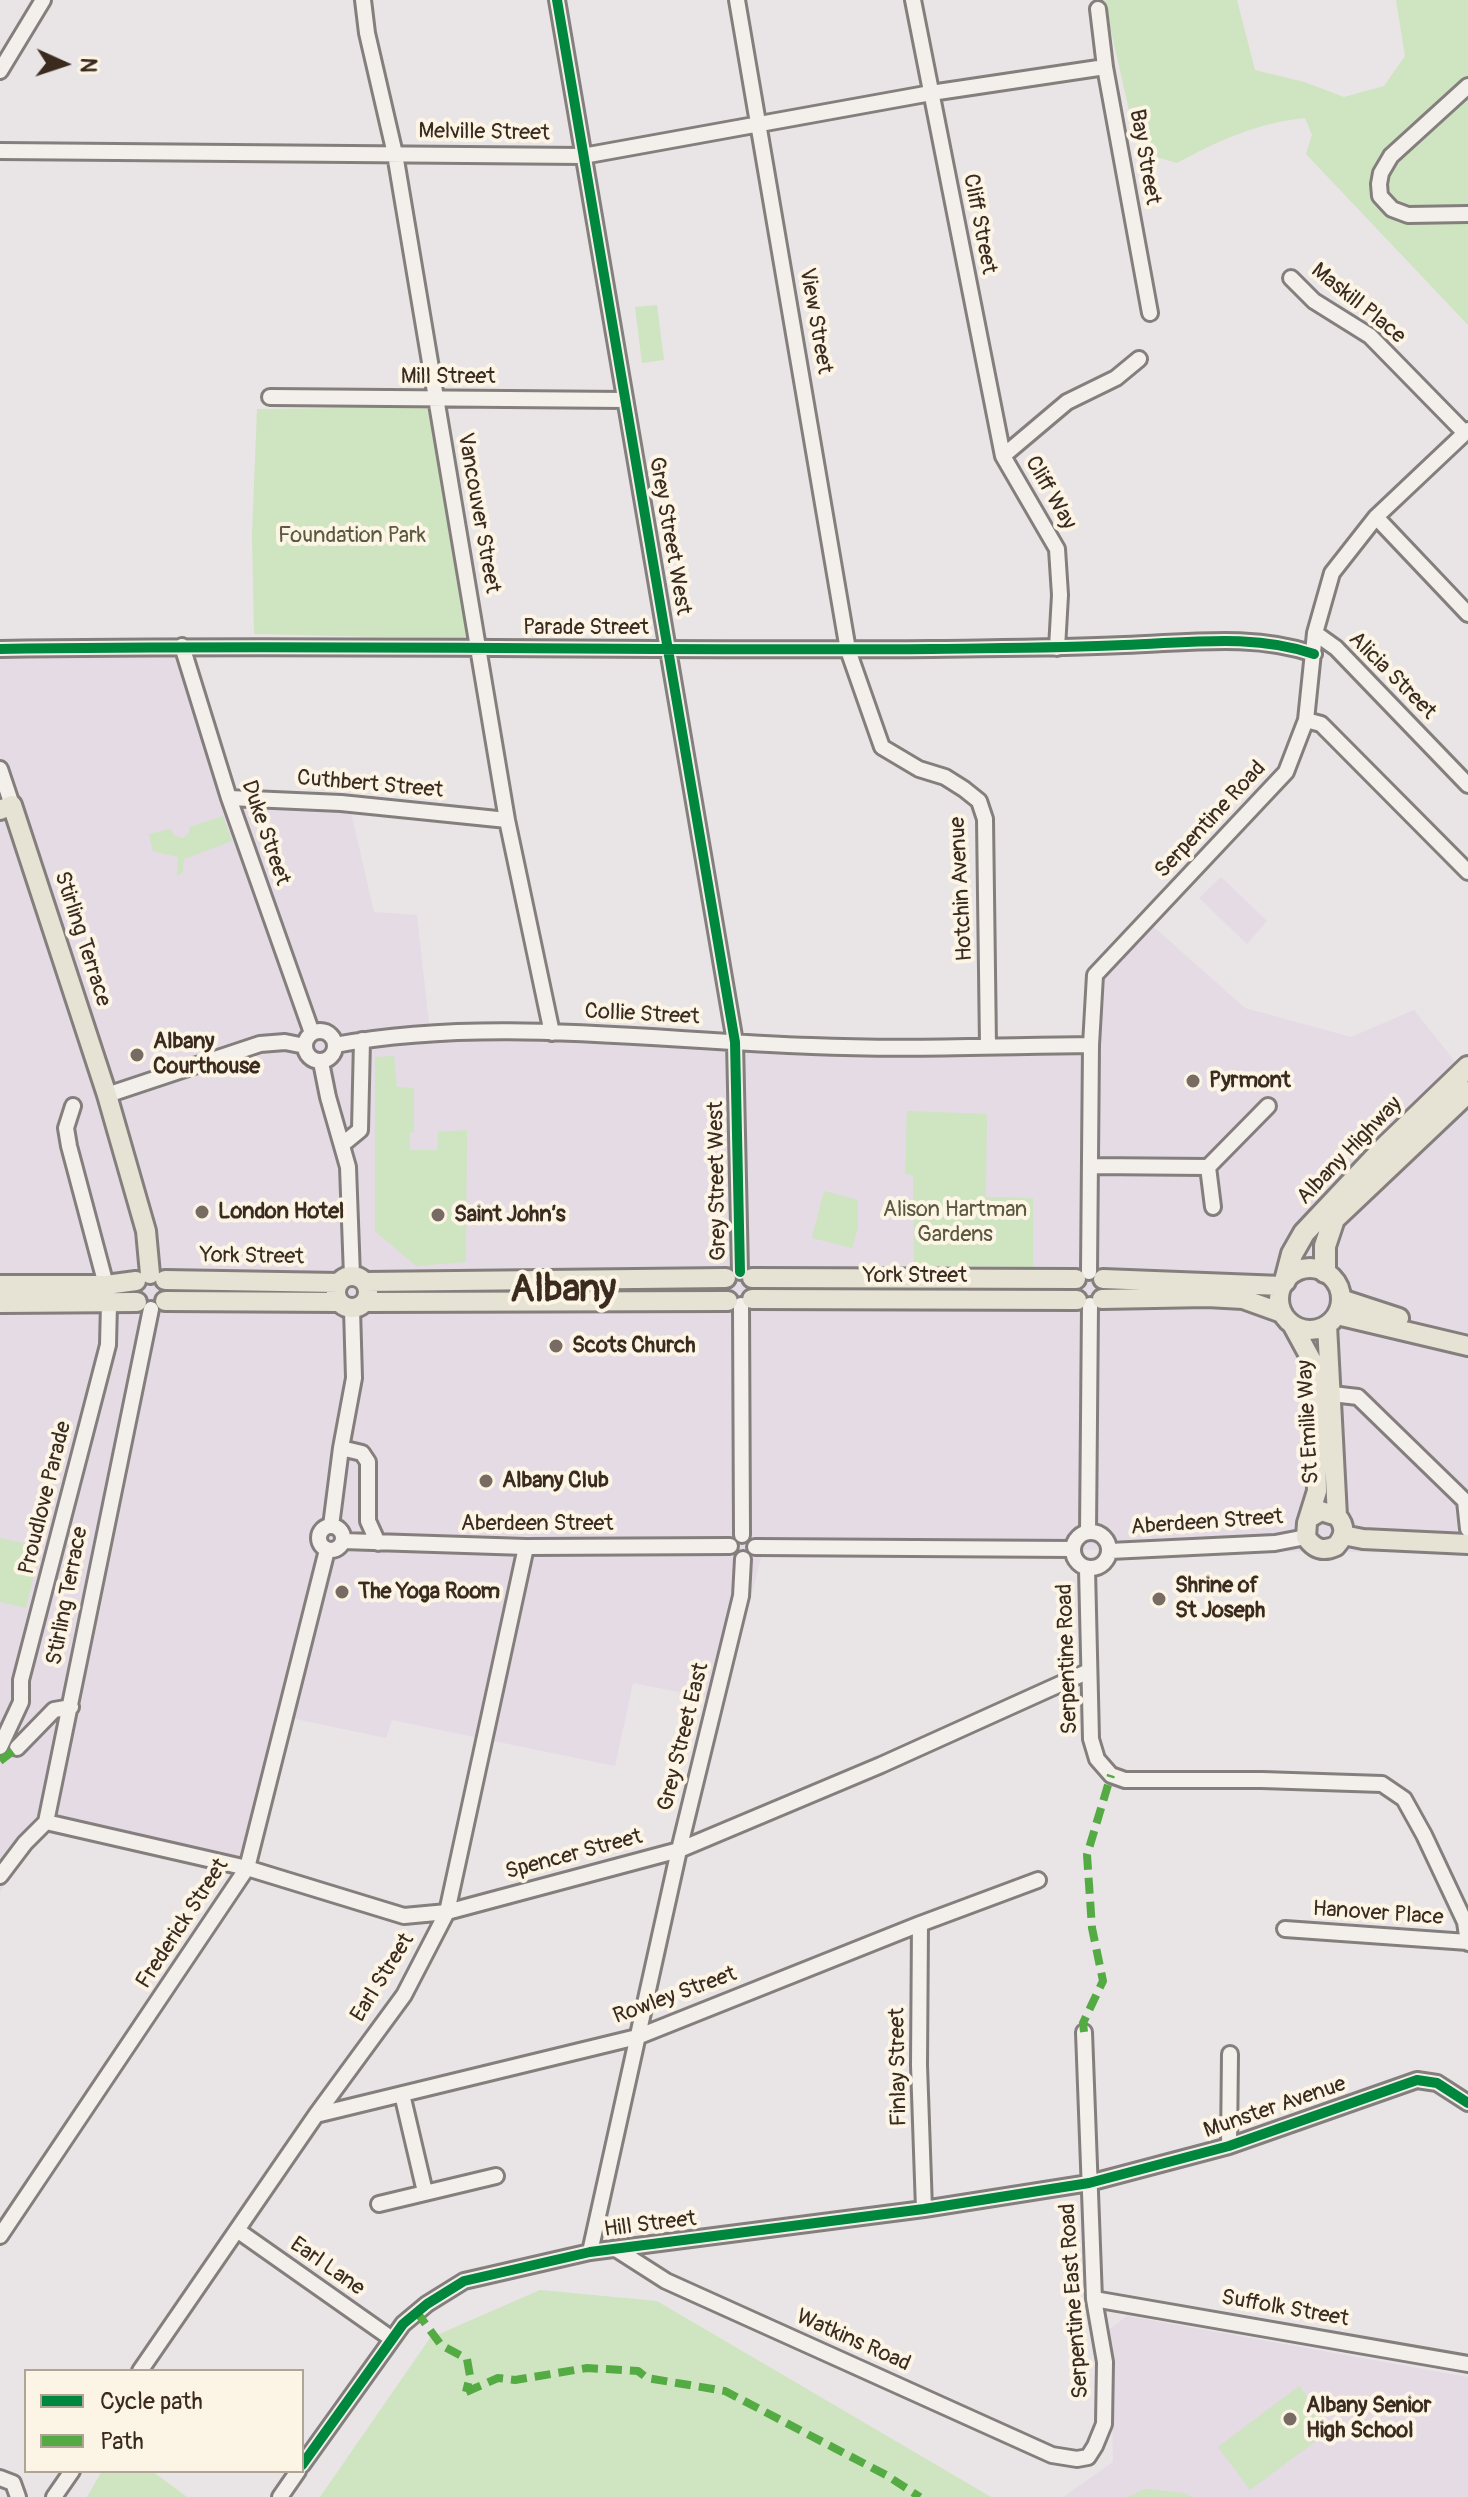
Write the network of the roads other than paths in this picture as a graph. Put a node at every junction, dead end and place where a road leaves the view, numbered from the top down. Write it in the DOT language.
graph roads {
  1 [pos="43,0"];
  2 [pos="363,0"];
  3 [pos="557,0"];
  4 [pos="737,0"];
  5 [pos="913,0"];
  6 [pos="1098,9"];
  7 [pos="1105,67"];
  8 [pos="0,71"];
  9 [pos="1468,86"];
  10 [pos="931,93"];
  11 [pos="759,123"];
  12 [pos="0,151"];
  13 [pos="395,154"];
  14 [pos="583,156"];
  15 [pos="1468,214"];
  16 [pos="1291,278"];
  17 [pos="1150,313"];
  18 [pos="1139,359"];
  19 [pos="270,397"];
  20 [pos="435,399"];
  21 [pos="625,400"];
  22 [pos="1466,432"];
  23 [pos="1003,456"];
  24 [pos="1376,517"];
  25 [pos="1468,614"];
  26 [pos="1315,633"];
  27 [pos="182,646"];
  28 [pos="480,648"];
  29 [pos="668,648"];
  30 [pos="1057,648"];
  31 [pos="0,649"];
  32 [pos="848,650"];
  33 [pos="1314,654"];
  34 [pos="1306,720"];
  35 [pos="0,769"];
  36 [pos="1468,785"];
  37 [pos="229,798"];
  38 [pos="6,808"];
  39 [pos="507,820"];
  40 [pos="1468,872"];
  41 [pos="552,1033"];
  42 [pos="308,1039"];
  43 [pos="362,1040"];
  44 [pos="735,1042"];
  45 [pos="335,1045"];
  46 [pos="1091,1045"];
  47 [pos="988,1046"];
  48 [pos="321,1062"];
  49 [pos="1468,1067"];
  50 [pos="1468,1092"];
  51 [pos="107,1095"];
  52 [pos="73,1106"];
  53 [pos="1268,1106"];
  54 [pos="343,1144"];
  55 [pos="1091,1166"];
  56 [pos="1208,1167"];
  57 [pos="1213,1207"];
  58 [pos="1325,1272"];
  59 [pos="739,1276"];
  60 [pos="1089,1277"];
  61 [pos="150,1278"];
  62 [pos="352,1280"];
  63 [pos="1283,1284"];
  64 [pos="0,1285"];
  65 [pos="107,1294"];
  66 [pos="1090,1301"];
  67 [pos="740,1302"];
  68 [pos="0,1303"];
  69 [pos="151,1304"];
  70 [pos="352,1304"];
  71 [pos="1335,1313"];
  72 [pos="1287,1319"];
  73 [pos="1468,1335"];
  74 [pos="1468,1346"];
  75 [pos="1332,1394"];
  76 [pos="341,1448"];
  77 [pos="1337,1516"];
  78 [pos="1311,1517"];
  79 [pos="331,1526"];
  80 [pos="1468,1529"];
  81 [pos="1088,1532"];
  82 [pos="742,1535"];
  83 [pos="1343,1535"];
  84 [pos="1306,1537"];
  85 [pos="343,1541"];
  86 [pos="378,1543"];
  87 [pos="1468,1544"];
  88 [pos="730,1546"];
  89 [pos="526,1547"];
  90 [pos="755,1547"];
  91 [pos="1073,1549"];
  92 [pos="327,1550"];
  93 [pos="1110,1551"];
  94 [pos="743,1559"];
  95 [pos="1087,1569"];
  96 [pos="1089,1671"];
  97 [pos="71,1707"];
  98 [pos="0,1747"];
  99 [pos="17,1748"];
  100 [pos="46,1822"];
  101 [pos="679,1850"];
  102 [pos="247,1868"];
  103 [pos="0,1876"];
  104 [pos="1038,1880"];
  105 [pos="447,1912"];
  106 [pos="920,1924"];
  107 [pos="1285,1929"];
  108 [pos="1468,1943"];
  109 [pos="1084,2032"];
  110 [pos="637,2037"];
  111 [pos="1230,2054"];
  112 [pos="402,2094"];
  113 [pos="1468,2103"];
  114 [pos="316,2115"];
  115 [pos="1229,2146"];
  116 [pos="496,2176"];
  117 [pos="1089,2183"];
  118 [pos="425,2192"];
  119 [pos="379,2204"];
  120 [pos="924,2209"];
  121 [pos="237,2230"];
  122 [pos="0,2236"];
  123 [pos="616,2249"];
  124 [pos="590,2252"];
  125 [pos="1094,2299"];
  126 [pos="392,2339"];
  127 [pos="1468,2364"];
  128 [pos="141,2369"];
  129 [pos="1077,2459"];
  130 [pos="304,2462"];
  131 [pos="71,2473"];
  132 [pos="297,2473"];
  133 [pos="0,2478"];
  134 [pos="18,2497"];
  135 [pos="54,2497"];
  136 [pos="280,2497"];
  1 -- 8 [label="street"];
  2 -- 13 [label="street, Vancouver Street"];
  3 -- 14 [label="street, Grey Street West"];
  4 -- 11 [label="street, View Street"];
  5 -- 10 [label="street, Cliff Street"];
  6 -- 7 [label="street, Bay Street"];
  7 -- 10 [label="street, Melville Street"];
  7 -- 17 [label="street, Bay Street"];
  9 -- 15 [label="street"];
  10 -- 11 [label="street, Melville Street"];
  10 -- 23 [label="street, Cliff Street"];
  11 -- 14 [label="street, Melville Street"];
  11 -- 32 [label="street, View Street"];
  12 -- 13 [label="street, Melville Street"];
  13 -- 14 [label="street, Melville Street"];
  13 -- 20 [label="street, Vancouver Street"];
  14 -- 21 [label="street, Grey Street West"];
  16 -- 22 [label="street, Maskill Place"];
  18 -- 23 [label="street"];
  19 -- 20 [label="street, Mill Street"];
  20 -- 21 [label="street, Mill Street"];
  20 -- 28 [label="street, Vancouver Street"];
  21 -- 29 [label="street, Grey Street West"];
  22 -- 24 [label="street, Serpentine Road"];
  23 -- 30 [label="street, Cliff Way"];
  24 -- 25 [label="street"];
  24 -- 26 [label="street, Serpentine Road"];
  26 -- 33 [label="street, Serpentine Road"];
  26 -- 36 [label="street, Alicia Street"];
  27 -- 28 [label="street, Parade Street"];
  27 -- 31 [label="street, Parade Street"];
  27 -- 37 [label="street, Duke Street"];
  28 -- 29 [label="street, Parade Street"];
  28 -- 39 [label="street, Vancouver Street"];
  29 -- 32 [label="street, Parade Street"];
  29 -- 44 [label="street, Grey Street West"];
  30 -- 32 [label="street, Parade Street"];
  30 -- 33 [label="street, Parade Street"];
  32 -- 47 [label="street, Hotchin Avenue"];
  33 -- 34 [label="street, Serpentine Road"];
  34 -- 40 [label="street"];
  34 -- 46 [label="street, Serpentine Road"];
  35 -- 38 [label="street"];
  37 -- 39 [label="street, Cuthbert Street"];
  37 -- 42 [label="street, Duke Street"];
  38 -- 51 [label="main road, Stirling Terrace"];
  39 -- 41 [label="street, Vancouver Street"];
  41 -- 43 [label="street, Collie Street"];
  41 -- 44 [label="street, Collie Street"];
  42 -- 45 [label="street"];
  42 -- 48 [label="street"];
  42 -- 51 [label="street"];
  43 -- 45 [label="street, Collie Street"];
  43 -- 54 [label="street"];
  44 -- 47 [label="street, Collie Street"];
  44 -- 59 [label="street, Grey Street West"];
  45 -- 48 [label="street"];
  46 -- 47 [label="street, Collie Street"];
  46 -- 55 [label="street, Serpentine Road"];
  48 -- 54 [label="street"];
  49 -- 63 [label="highway, Albany Highway"];
  50 -- 58 [label="highway, Albany Highway"];
  51 -- 61 [label="main road, Stirling Terrace"];
  52 -- 65 [label="street, Proudlove Parade"];
  53 -- 56 [label="street"];
  54 -- 62 [label="street"];
  55 -- 56 [label="street"];
  55 -- 60 [label="street, Serpentine Road"];
  56 -- 57 [label="street"];
  58 -- 63 [label="main road"];
  58 -- 71 [label="main road"];
  59 -- 60 [label="main road, York Street"];
  59 -- 62 [label="main road, York Street"];
  59 -- 67 [label="main road"];
  59 -- 67 [label="main road"];
  60 -- 63 [label="main road, York Street"];
  60 -- 66 [label="main road"];
  60 -- 66 [label="main road"];
  61 -- 62 [label="main road, York Street"];
  61 -- 65 [label="main road, York Street"];
  61 -- 69 [label="main road"];
  61 -- 69 [label="main road"];
  62 -- 70 [label="main road"];
  62 -- 70 [label="main road"];
  63 -- 72 [label="main road"];
  64 -- 65 [label="main road, York Street"];
  65 -- 68 [label="main road, York Street"];
  65 -- 69 [label="main road, York Street"];
  65 -- 98 [label="street, Proudlove Parade"];
  66 -- 67 [label="main road, York Street"];
  66 -- 72 [label="main road, York Street"];
  66 -- 81 [label="street"];
  67 -- 70 [label="main road, York Street"];
  67 -- 82 [label="street"];
  69 -- 70 [label="main road, York Street"];
  69 -- 97 [label="street, Stirling Terrace"];
  70 -- 76 [label="street"];
  71 -- 72 [label="main road"];
  71 -- 73 [label="main road"];
  71 -- 74 [label="main road"];
  71 -- 75 [label="main road, St Emilie Way"];
  72 -- 78 [label="main road, St Emilie Way"];
  75 -- 77 [label="main road, St Emilie Way"];
  75 -- 80 [label="street"];
  76 -- 79 [label="street"];
  76 -- 86 [label="street"];
  77 -- 78 [label="main road"];
  77 -- 83 [label="main road"];
  78 -- 84 [label="main road"];
  79 -- 85 [label="street"];
  79 -- 92 [label="street"];
  81 -- 91 [label="street"];
  81 -- 93 [label="street"];
  82 -- 88 [label="street"];
  82 -- 90 [label="street"];
  83 -- 84 [label="main road"];
  83 -- 87 [label="main road"];
  84 -- 93 [label="street, Aberdeen Street"];
  85 -- 86 [label="street, Aberdeen Street"];
  85 -- 92 [label="street"];
  86 -- 89 [label="street, Aberdeen Street"];
  88 -- 89 [label="street, Aberdeen Street"];
  88 -- 94 [label="street"];
  89 -- 105 [label="street, Earl Street"];
  90 -- 91 [label="street"];
  90 -- 94 [label="street"];
  91 -- 95 [label="street"];
  92 -- 102 [label="street, Frederick Street"];
  93 -- 95 [label="street"];
  94 -- 101 [label="street, Grey Street East"];
  95 -- 96 [label="street, Serpentine Road"];
  96 -- 101 [label="street, Spencer Street"];
  96 -- 108 [label="street, Serpentine Road"];
  97 -- 99 [label="street"];
  97 -- 100 [label="street, Stirling Terrace"];
  100 -- 102 [label="street, Spencer Street"];
  100 -- 103 [label="street"];
  101 -- 105 [label="street, Spencer Street"];
  101 -- 110 [label="street, Grey Street East"];
  102 -- 105 [label="street, Spencer Street"];
  102 -- 122 [label="street, Frederick Street"];
  104 -- 106 [label="street, Rowley Street"];
  105 -- 114 [label="street, Earl Street"];
  106 -- 110 [label="street, Rowley Street"];
  106 -- 120 [label="street, Finlay Street"];
  107 -- 108 [label="street, Hanover Place"];
  109 -- 117 [label="street, Serpentine East Road"];
  110 -- 112 [label="street, Rowley Street"];
  110 -- 124 [label="street, Grey Street East"];
  111 -- 115 [label="street"];
  112 -- 114 [label="street, Rowley Street"];
  112 -- 118 [label="street"];
  113 -- 115 [label="street, Munster Avenue"];
  114 -- 121 [label="street, Earl Street"];
  115 -- 117 [label="street, Munster Avenue"];
  116 -- 118 [label="street"];
  117 -- 120 [label="street, Hill Street"];
  117 -- 125 [label="street, Serpentine East Road"];
  118 -- 119 [label="street"];
  120 -- 123 [label="street, Hill Street"];
  121 -- 126 [label="street, Earl Lane"];
  121 -- 128 [label="street, Earl Street"];
  123 -- 124 [label="street, Hill Street"];
  123 -- 129 [label="street, Watkins Road"];
  124 -- 126 [label="street, Hill Street"];
  125 -- 127 [label="street, Suffolk Street"];
  125 -- 129 [label="street, Serpentine East Road"];
  126 -- 130 [label="street, Hill Street"];
  131 -- 135 [label="street"];
  132 -- 136 [label="street"];
  133 -- 134 [label="street"];
}
